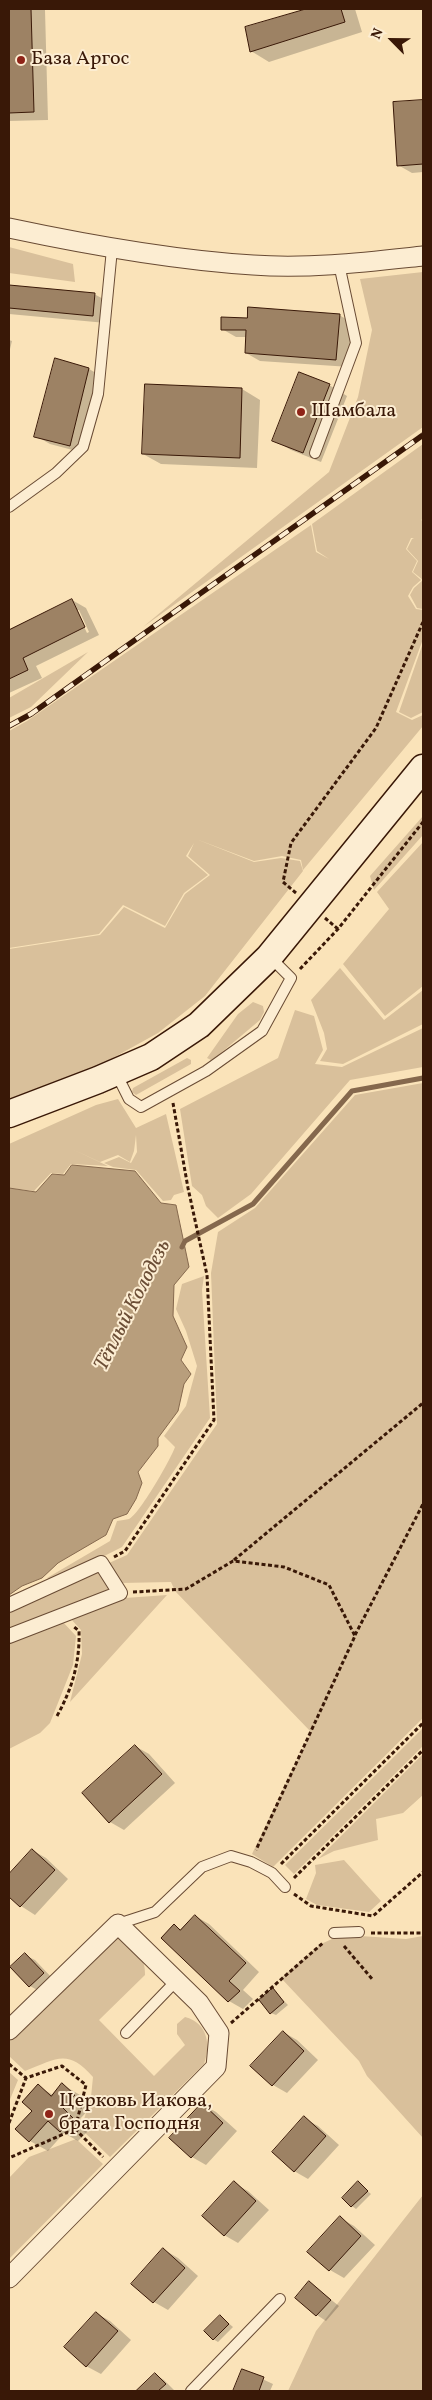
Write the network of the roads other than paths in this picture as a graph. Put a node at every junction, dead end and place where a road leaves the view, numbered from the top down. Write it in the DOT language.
graph roads {
  1 [pos="9,228"];
  2 [pos="112,249"];
  3 [pos="423,256"];
  4 [pos="339,264"];
  5 [pos="315,453"];
  6 [pos="9,507"];
  7 [pos="423,768"];
  8 [pos="269,957"];
  9 [pos="116,1072"];
  10 [pos="9,1114"];
  11 [pos="9,1606"];
  12 [pos="9,1636"];
  13 [pos="285,1887"];
  14 [pos="118,1924"];
  15 [pos="359,1932"];
  16 [pos="334,1933"];
  17 [pos="176,1981"];
  18 [pos="9,2030"];
  19 [pos="126,2033"];
  20 [pos="9,2278"];
  21 [pos="280,2299"];
  22 [pos="191,2391"];
  1 -- 2 [label="street"];
  2 -- 4 [label="street"];
  2 -- 6 [label="lane"];
  3 -- 4 [label="street"];
  4 -- 5 [label="lane"];
  7 -- 8 [label="main road"];
  8 -- 9 [label="main road"];
  8 -- 9 [label="lane"];
  9 -- 10 [label="main road"];
  11 -- 12 [label="street"];
  13 -- 14 [label="lane"];
  14 -- 17 [label="street"];
  14 -- 18 [label="street"];
  15 -- 16 [label="lane"];
  17 -- 19 [label="lane"];
  17 -- 20 [label="street"];
  21 -- 22 [label="lane"];
}
